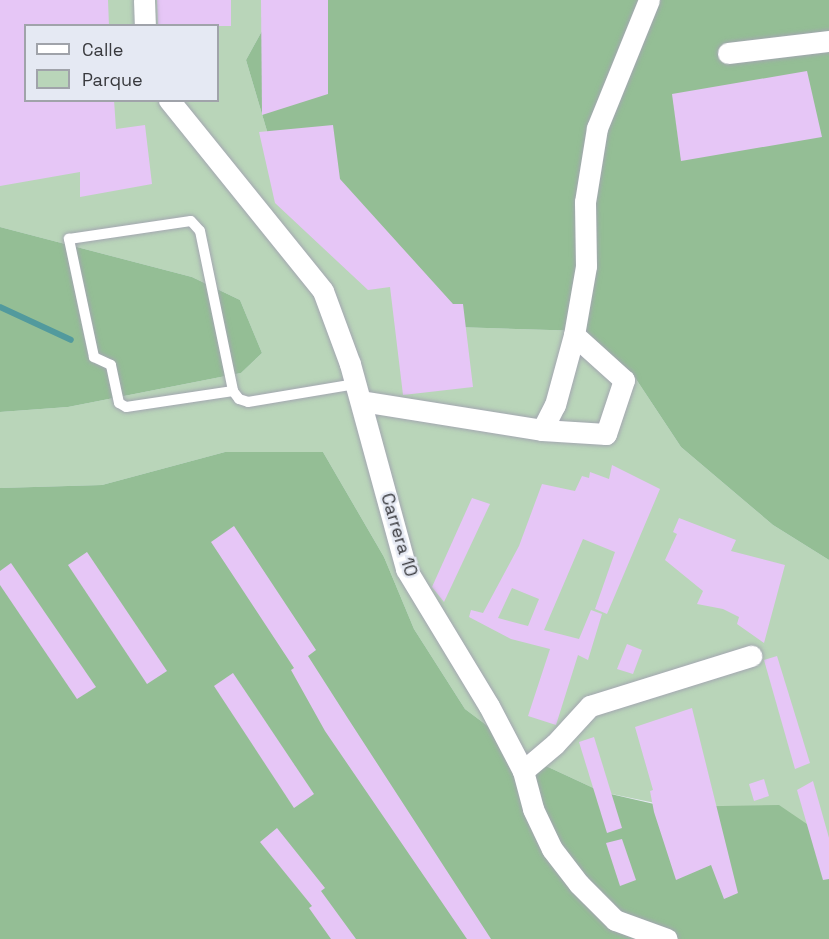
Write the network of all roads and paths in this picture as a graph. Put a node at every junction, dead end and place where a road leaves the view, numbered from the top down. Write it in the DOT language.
graph roads {
  1 [pos="144,0"];
  2 [pos="649,0"];
  3 [pos="145,24"];
  4 [pos="829,41"];
  5 [pos="728,53"];
  6 [pos="171,102"];
  7 [pos="574,335"];
  8 [pos="233,391"];
  9 [pos="358,393"];
  10 [pos="542,430"];
  11 [pos="751,656"];
  12 [pos="523,771"];
  13 [pos="667,939"];
  1 -- 3 [label="street"];
  2 -- 7 [label="street"];
  4 -- 5 [label="street"];
  6 -- 9 [label="street, Carrera 10"];
  7 -- 10 [label="street"];
  7 -- 10 [label="street"];
  8 -- 8 [label="lane"];
  8 -- 9 [label="lane"];
  9 -- 10 [label="street"];
  9 -- 12 [label="street, Carrera 10"];
  11 -- 12 [label="street"];
  12 -- 13 [label="street, Carrera 10"];
}
